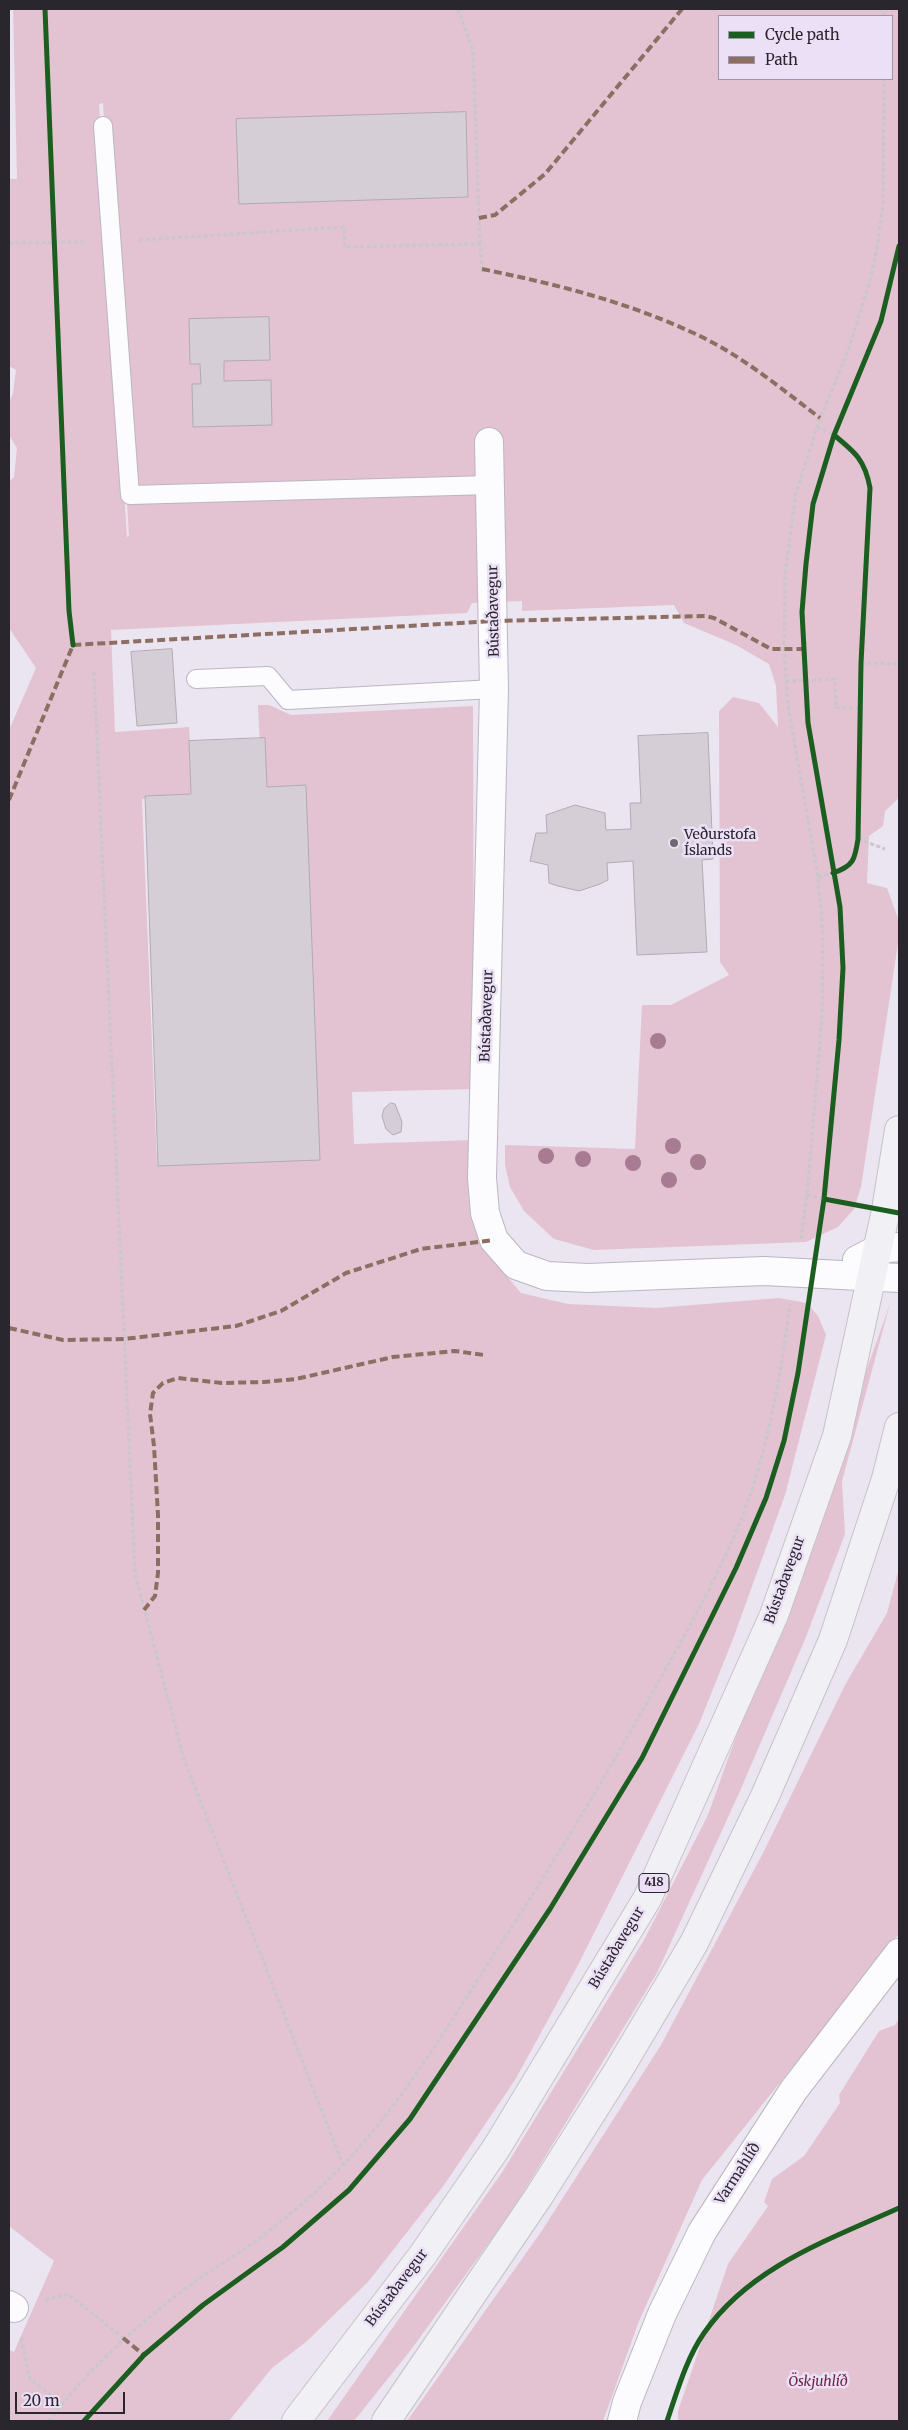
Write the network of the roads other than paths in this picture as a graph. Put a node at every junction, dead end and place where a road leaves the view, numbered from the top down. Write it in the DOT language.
graph roads {
  1 [pos="103,126"];
  2 [pos="489,442"];
  3 [pos="490,485"];
  4 [pos="196,679"];
  5 [pos="494,689"];
  6 [pos="899,1130"];
  7 [pos="889,1248"];
  8 [pos="829,1275"];
  9 [pos="873,1276"];
  10 [pos="899,1278"];
  11 [pos="899,1427"];
  12 [pos="899,1455"];
  13 [pos="886,1479"];
  14 [pos="894,1969"];
  15 [pos="296,2421"];
  16 [pos="386,2421"];
  17 [pos="622,2421"];
  1 -- 3 [label="lane"];
  2 -- 3 [label="street, Bústaðavegur"];
  3 -- 5 [label="street, Bústaðavegur"];
  4 -- 5 [label="lane"];
  5 -- 8 [label="street, Bústaðavegur"];
  6 -- 7 [label="main road, Bústaðavegur / 418"];
  7 -- 8 [label="street"];
  7 -- 9 [label="main road, Bústaðavegur / 418"];
  8 -- 9 [label="street, Bústaðavegur"];
  9 -- 10 [label="street, Bústaðavegur"];
  9 -- 15 [label="main road, Bústaðavegur / 418"];
  11 -- 13 [label="main road"];
  12 -- 13 [label="main road"];
  13 -- 16 [label="main road"];
  14 -- 17 [label="street, Varmahlíð"];
}
